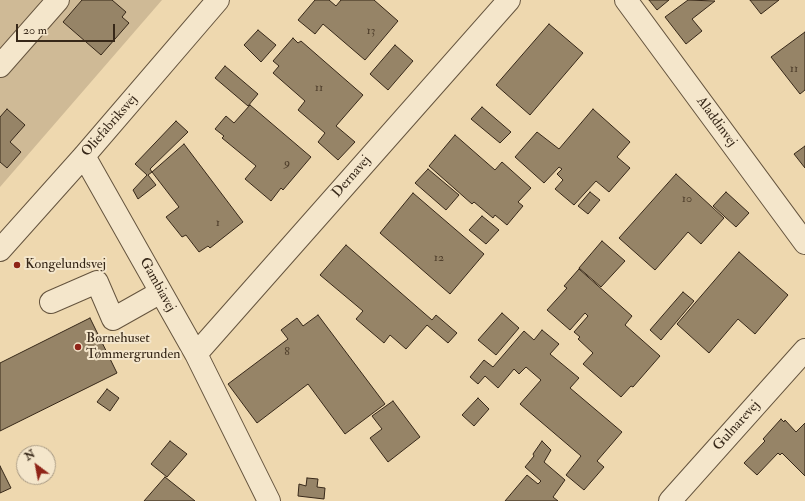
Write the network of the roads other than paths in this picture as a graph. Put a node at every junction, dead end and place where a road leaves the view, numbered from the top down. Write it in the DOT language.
graph roads {
  1 [pos="58,0"];
  2 [pos="218,0"];
  3 [pos="509,0"];
  4 [pos="626,0"];
  5 [pos="0,66"];
  6 [pos="84,156"];
  7 [pos="805,243"];
  8 [pos="0,250"];
  9 [pos="161,292"];
  10 [pos="51,302"];
  11 [pos="805,350"];
  12 [pos="196,354"];
  13 [pos="269,501"];
  14 [pos="670,501"];
  1 -- 5 [label="street"];
  2 -- 6 [label="street, Oliefabriksvej"];
  3 -- 12 [label="street, Dernavej"];
  4 -- 7 [label="street, Aladdinvej"];
  6 -- 8 [label="street, Oliefabriksvej"];
  6 -- 9 [label="street, Gambiavej"];
  9 -- 10 [label="street"];
  9 -- 12 [label="street, Gambiavej"];
  11 -- 14 [label="street, Gulnarevej"];
  12 -- 13 [label="street, Gambiavej"];
}
